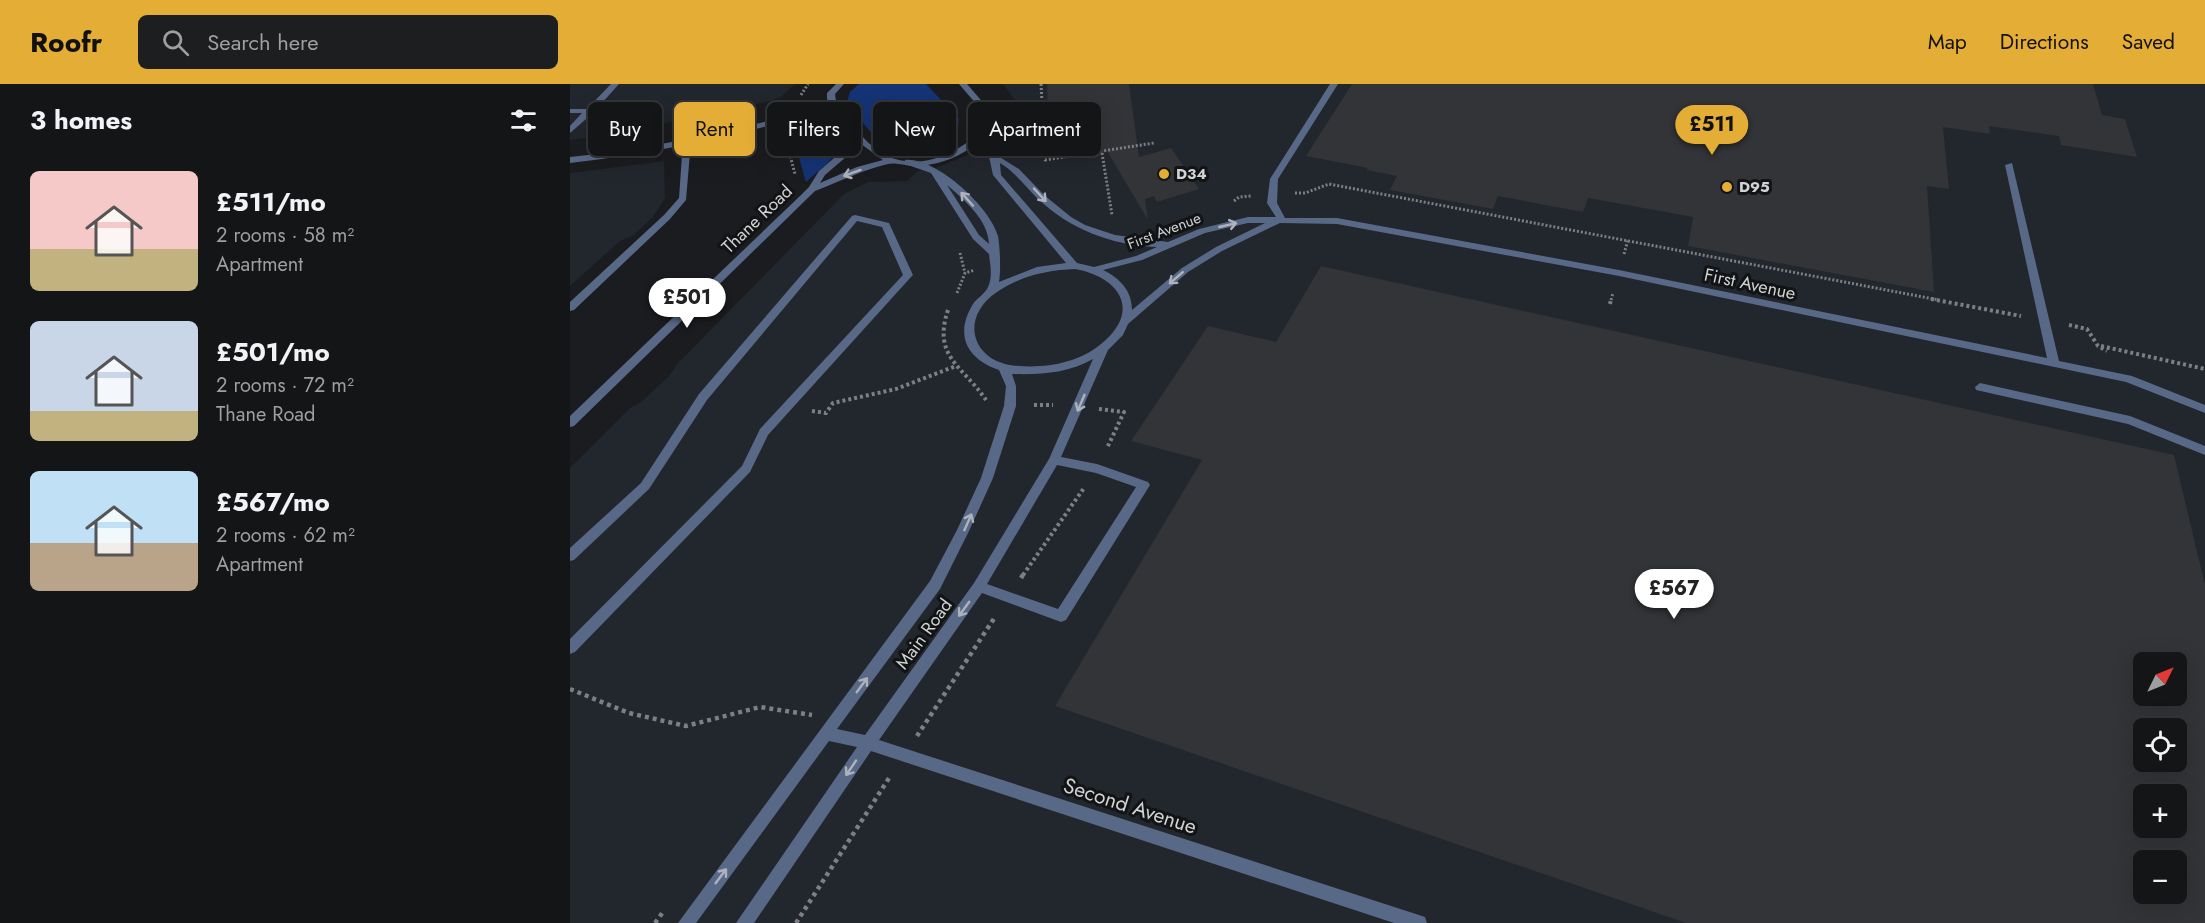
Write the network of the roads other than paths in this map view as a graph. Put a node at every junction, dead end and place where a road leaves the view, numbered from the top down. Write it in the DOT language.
graph roads {
  1 [pos="615,84"];
  2 [pos="838,84"];
  3 [pos="963,84"];
  4 [pos="1334,84"];
  5 [pos="598,102"];
  6 [pos="833,102"];
  7 [pos="979,102"];
  8 [pos="570,111"];
  9 [pos="588,111"];
  10 [pos="588,113"];
  11 [pos="570,131"];
  12 [pos="861,139"];
  13 [pos="674,143"];
  14 [pos="968,145"];
  15 [pos="686,156"];
  16 [pos="842,156"];
  17 [pos="996,158"];
  18 [pos="570,160"];
  19 [pos="893,160"];
  20 [pos="908,162"];
  21 [pos="2009,165"];
  22 [pos="934,171"];
  23 [pos="812,189"];
  24 [pos="1281,219"];
  25 [pos="1171,244"];
  26 [pos="994,253"];
  27 [pos="1074,267"];
  28 [pos="1093,270"];
  29 [pos="992,290"];
  30 [pos="570,308"];
  31 [pos="1126,321"];
  32 [pos="1103,349"];
  33 [pos="2055,364"];
  34 [pos="1004,368"];
  35 [pos="1980,387"];
  36 [pos="2205,409"];
  37 [pos="570,423"];
  38 [pos="2205,451"];
  39 [pos="1054,460"];
  40 [pos="570,556"];
  41 [pos="979,587"];
  42 [pos="570,648"];
  43 [pos="827,734"];
  44 [pos="868,743"];
  45 [pos="686,923"];
  46 [pos="744,923"];
  47 [pos="1419,923"];
  1 -- 5 [label="street"];
  2 -- 6 [label="street"];
  3 -- 7 [label="street"];
  4 -- 24 [label="street"];
  8 -- 9 [label="street"];
  10 -- 11 [label="street"];
  12 -- 19 [label="street"];
  13 -- 18 [label="street"];
  14 -- 20 [label="street"];
  15 -- 30 [label="street"];
  16 -- 23 [label="street, Thane Road"];
  17 -- 25 [label="street, one-way"];
  17 -- 27 [label="street"];
  19 -- 20 [label="street"];
  19 -- 23 [label="street, Thane Road, one-way"];
  20 -- 22 [label="street"];
  21 -- 33 [label="street"];
  22 -- 26 [label="street"];
  26 -- 22 [label="street, one-way"];
  23 -- 37 [label="street, Thane Road"];
  25 -- 24 [label="street, First Avenue, one-way"];
  24 -- 31 [label="street, First Avenue, one-way"];
  24 -- 33 [label="street, First Avenue"];
  25 -- 28 [label="street, First Avenue"];
  26 -- 29 [label="street"];
  27 -- 28 [label="street"];
  27 -- 29 [label="street"];
  28 -- 31 [label="street"];
  29 -- 34 [label="street"];
  31 -- 32 [label="street"];
  32 -- 34 [label="street"];
  32 -- 39 [label="street, Main Road, one-way"];
  33 -- 36 [label="street, First Avenue"];
  43 -- 34 [label="street, Main Road, one-way"];
  35 -- 38 [label="street"];
  39 -- 41 [label="street, Main Road"];
  39 -- 41 [label="street"];
  40 -- 42 [label="street"];
  41 -- 44 [label="street, Main Road, one-way"];
  43 -- 44 [label="street, Second Avenue"];
  45 -- 43 [label="street, Main Road, one-way"];
  44 -- 46 [label="street, Main Road, one-way"];
  44 -- 47 [label="street, Second Avenue"];
}
